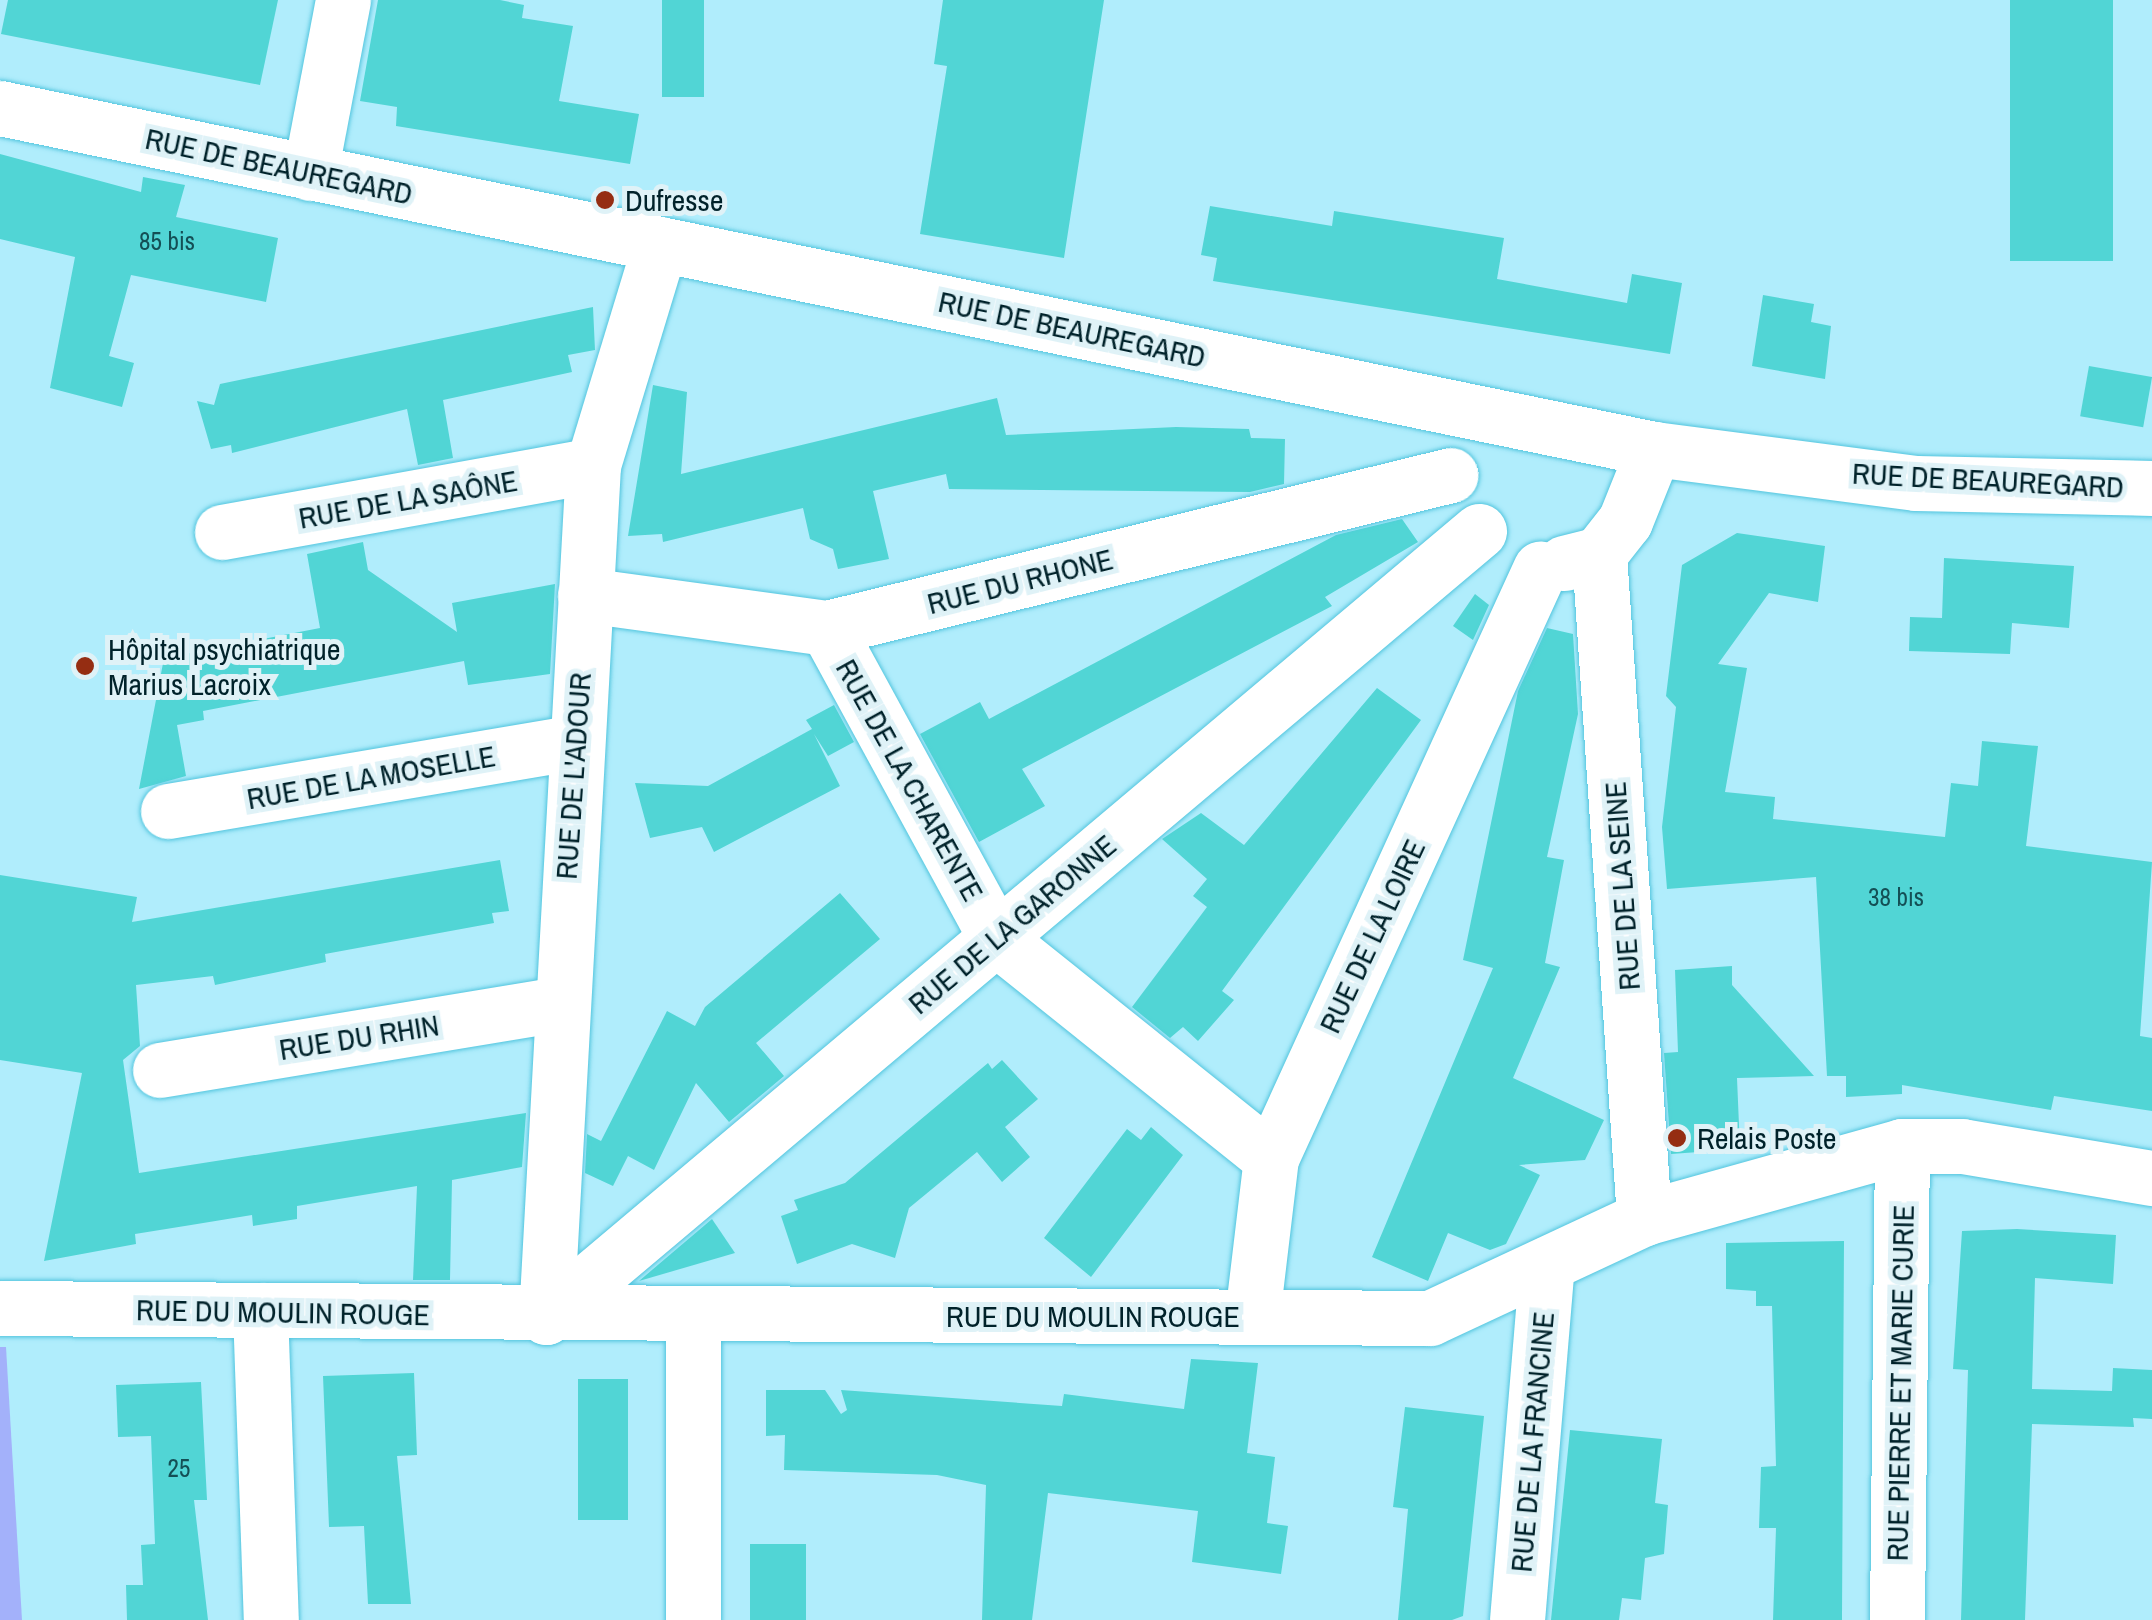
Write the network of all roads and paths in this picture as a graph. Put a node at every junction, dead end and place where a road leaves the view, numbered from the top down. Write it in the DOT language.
graph roads {
  1 [pos="344,0"];
  2 [pos="0,108"];
  3 [pos="310,172"];
  4 [pos="660,244"];
  5 [pos="1457,410"];
  6 [pos="1654,449"];
  7 [pos="593,465"];
  8 [pos="1451,475"];
  9 [pos="2152,488"];
  10 [pos="1479,531"];
  11 [pos="222,532"];
  12 [pos="1599,554"];
  13 [pos="1540,569"];
  14 [pos="585,595"];
  15 [pos="828,628"];
  16 [pos="575,742"];
  17 [pos="168,811"];
  18 [pos="996,938"];
  19 [pos="558,1004"];
  20 [pos="160,1070"];
  21 [pos="1902,1146"];
  22 [pos="1271,1158"];
  23 [pos="2152,1178"];
  24 [pos="1644,1218"];
  25 [pos="1547,1264"];
  26 [pos="0,1308"];
  27 [pos="260,1310"];
  28 [pos="693,1313"];
  29 [pos="546,1317"];
  30 [pos="1252,1317"];
  31 [pos="271,1620"];
  32 [pos="693,1620"];
  33 [pos="1516,1620"];
  34 [pos="1897,1620"];
  1 -- 3 [label="street"];
  2 -- 3 [label="street, RUE DE BEAUREGARD"];
  3 -- 4 [label="street, RUE DE BEAUREGARD"];
  4 -- 5 [label="street, RUE DE BEAUREGARD"];
  4 -- 7 [label="street, RUE DE L'ADOUR"];
  5 -- 6 [label="street, RUE DE BEAUREGARD"];
  5 -- 8 [label="street"];
  6 -- 9 [label="street, RUE DE BEAUREGARD"];
  6 -- 12 [label="street"];
  7 -- 11 [label="street, RUE DE LA SAÔNE"];
  7 -- 14 [label="street, RUE DE L'ADOUR"];
  8 -- 10 [label="street"];
  8 -- 15 [label="street, RUE DU RHONE"];
  10 -- 13 [label="street"];
  10 -- 18 [label="street, RUE DE LA GARONNE"];
  12 -- 13 [label="street"];
  12 -- 24 [label="street, RUE DE LA SEINE"];
  13 -- 22 [label="street, RUE DE LA LOIRE"];
  14 -- 15 [label="street, RUE DU RHONE"];
  14 -- 16 [label="street, RUE DE L'ADOUR"];
  15 -- 18 [label="street, RUE DE LA CHARENTE"];
  16 -- 17 [label="street, RUE DE LA MOSELLE"];
  16 -- 19 [label="street, RUE DE L'ADOUR"];
  18 -- 22 [label="street, RUE DE LA CHARENTE"];
  18 -- 29 [label="street, RUE DE LA GARONNE"];
  19 -- 20 [label="street, RUE DU RHIN"];
  19 -- 29 [label="street, RUE DE L'ADOUR"];
  21 -- 23 [label="street, RUE DU MOULIN ROUGE"];
  21 -- 24 [label="street, RUE DU MOULIN ROUGE"];
  21 -- 34 [label="street, RUE PIERRE ET MARIE CURIE"];
  22 -- 30 [label="street, RUE DE LA LOIRE"];
  24 -- 25 [label="street, RUE DU MOULIN ROUGE"];
  25 -- 30 [label="street, RUE DU MOULIN ROUGE"];
  25 -- 33 [label="street, RUE DE LA FRANCINE"];
  26 -- 27 [label="street, RUE DU MOULIN ROUGE"];
  27 -- 29 [label="street, RUE DU MOULIN ROUGE"];
  27 -- 31 [label="street"];
  28 -- 29 [label="street, RUE DU MOULIN ROUGE"];
  28 -- 30 [label="street, RUE DU MOULIN ROUGE"];
  28 -- 32 [label="street"];
}
